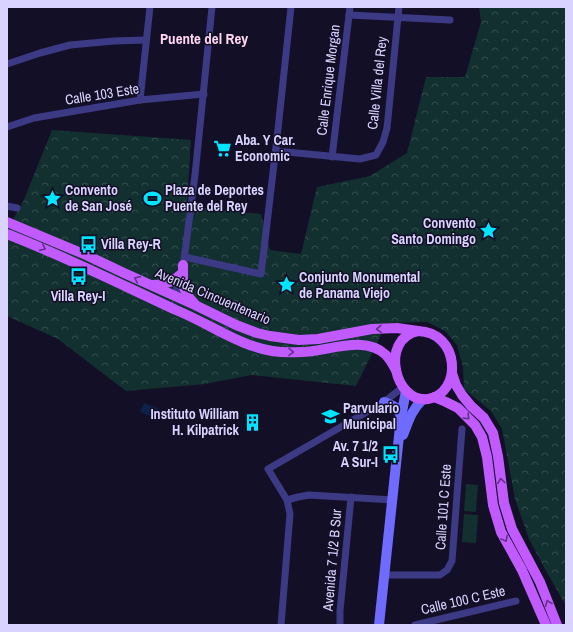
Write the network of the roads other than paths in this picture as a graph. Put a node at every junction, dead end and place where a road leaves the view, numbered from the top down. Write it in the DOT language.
graph roads {
  1 [pos="150,7"];
  2 [pos="212,7"];
  3 [pos="291,7"];
  4 [pos="350,7"];
  5 [pos="398,7"];
  6 [pos="348,15"];
  7 [pos="398,17"];
  8 [pos="450,20"];
  9 [pos="146,40"];
  10 [pos="7,64"];
  11 [pos="204,94"];
  12 [pos="140,100"];
  13 [pos="7,127"];
  14 [pos="276,151"];
  15 [pos="332,157"];
  16 [pos="7,206"];
  17 [pos="17,208"];
  18 [pos="7,222"];
  19 [pos="7,234"];
  20 [pos="183,266"];
  21 [pos="152,285"];
  22 [pos="176,296"];
  23 [pos="195,305"];
  24 [pos="418,331"];
  25 [pos="272,351"];
  26 [pos="396,370"];
  27 [pos="452,372"];
  28 [pos="404,389"];
  29 [pos="434,397"];
  30 [pos="423,399"];
  31 [pos="384,402"];
  32 [pos="401,417"];
  33 [pos="462,429"];
  34 [pos="398,448"];
  35 [pos="351,497"];
  36 [pos="287,500"];
  37 [pos="393,500"];
  38 [pos="384,575"];
  39 [pos="516,601"];
  40 [pos="281,625"];
  41 [pos="340,625"];
  42 [pos="379,625"];
  43 [pos="415,625"];
  44 [pos="546,625"];
  45 [pos="557,625"];
  1 -- 9 [label="street"];
  2 -- 11 [label="street"];
  3 -- 14 [label="street"];
  4 -- 6 [label="street, Calle Enrique Morgan"];
  5 -- 7 [label="street, Calle Villa del Rey"];
  6 -- 7 [label="street"];
  6 -- 15 [label="street, Calle Enrique Morgan"];
  7 -- 8 [label="street"];
  7 -- 15 [label="street, Calle Villa del Rey"];
  9 -- 10 [label="street"];
  9 -- 12 [label="street"];
  11 -- 12 [label="street, Calle 103 Este"];
  11 -- 20 [label="street"];
  12 -- 13 [label="street, Calle 103 Este"];
  14 -- 15 [label="street, Calle Villa del Rey"];
  14 -- 20 [label="street"];
  16 -- 17 [label="street"];
  21 -- 18 [label="main road, Avenida Cincuentenario, one-way"];
  19 -- 25 [label="main road, Avenida Cincuentenario, one-way"];
  20 -- 21 [label="main road"];
  20 -- 22 [label="street"];
  20 -- 23 [label="main road"];
  21 -- 22 [label="main road, Avenida Cincuentenario"];
  22 -- 23 [label="main road, Avenida Cincuentenario"];
  22 -- 25 [label="main road"];
  24 -- 23 [label="main road, Avenida Cincuentenario, one-way"];
  24 -- 26 [label="main road"];
  24 -- 27 [label="main road"];
  25 -- 26 [label="main road, Avenida Cincuentenario, one-way"];
  26 -- 28 [label="main road"];
  27 -- 29 [label="main road"];
  45 -- 27 [label="main road, one-way"];
  28 -- 30 [label="main road"];
  28 -- 31 [label="street"];
  28 -- 32 [label="street"];
  29 -- 30 [label="main road"];
  29 -- 44 [label="main road, one-way"];
  30 -- 34 [label="street"];
  31 -- 32 [label="street"];
  31 -- 36 [label="street"];
  32 -- 34 [label="street"];
  33 -- 38 [label="street, Calle 101 C Este"];
  34 -- 37 [label="street"];
  35 -- 36 [label="street"];
  35 -- 37 [label="street"];
  35 -- 41 [label="street, Avenida 7 1/2 B Sur"];
  36 -- 40 [label="street"];
  37 -- 38 [label="street"];
  38 -- 42 [label="street"];
  39 -- 43 [label="street, Calle 100 C Este"];
}
